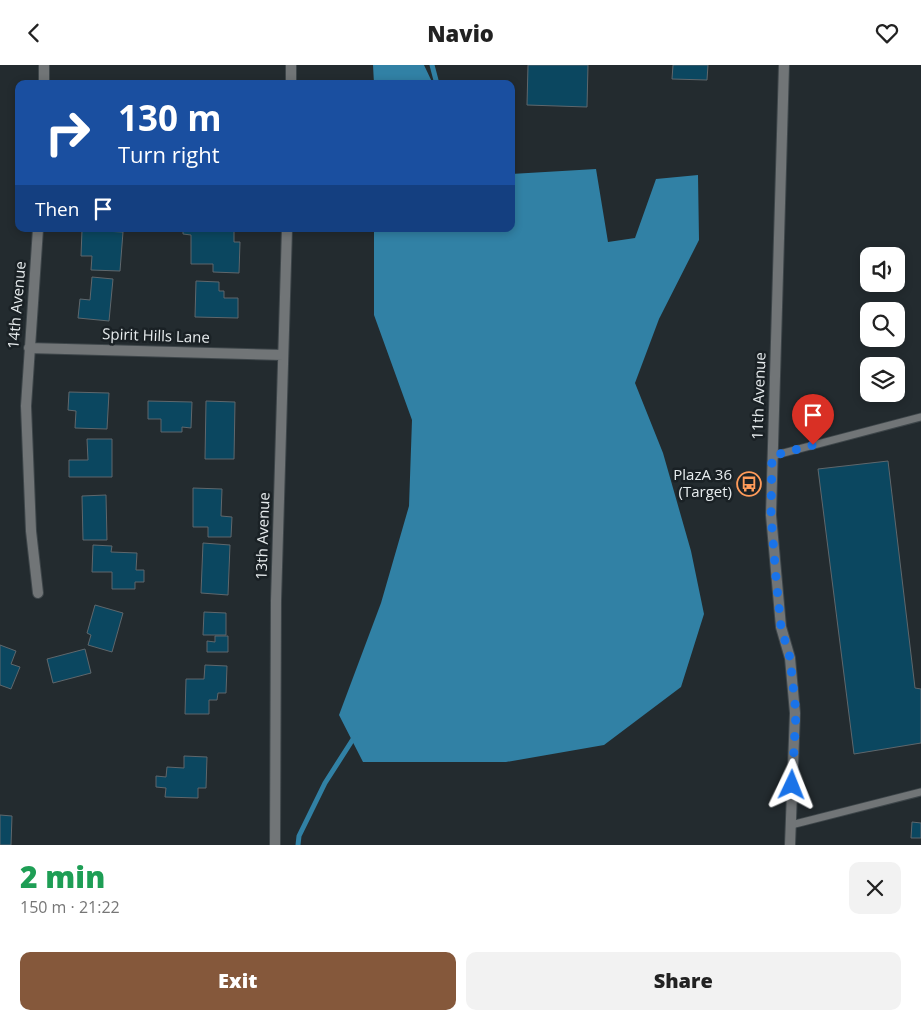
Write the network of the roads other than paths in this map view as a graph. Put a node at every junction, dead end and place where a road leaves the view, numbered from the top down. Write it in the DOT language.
graph roads {
  1 [pos="44,65"];
  2 [pos="291,65"];
  3 [pos="784,65"];
  4 [pos="44,80"];
  5 [pos="290,80"];
  6 [pos="38,232"];
  7 [pos="287,232"];
  8 [pos="29,347"];
  9 [pos="283,355"];
  10 [pos="921,417"];
  11 [pos="772,456"];
  12 [pos="38,593"];
  13 [pos="921,792"];
  14 [pos="791,825"];
  15 [pos="275,845"];
  16 [pos="790,845"];
  1 -- 4 [label="street"];
  2 -- 5 [label="street"];
  3 -- 11 [label="street, 11th Avenue"];
  6 -- 8 [label="street, 14th Avenue"];
  7 -- 9 [label="street, 13th Avenue"];
  8 -- 9 [label="street, Spirit Hills Lane"];
  8 -- 12 [label="street, 14th Avenue"];
  9 -- 15 [label="street, 13th Avenue"];
  10 -- 11 [label="lane"];
  11 -- 14 [label="street, 11th Avenue"];
  13 -- 14 [label="lane"];
  14 -- 16 [label="street, 11th Avenue"];
}
